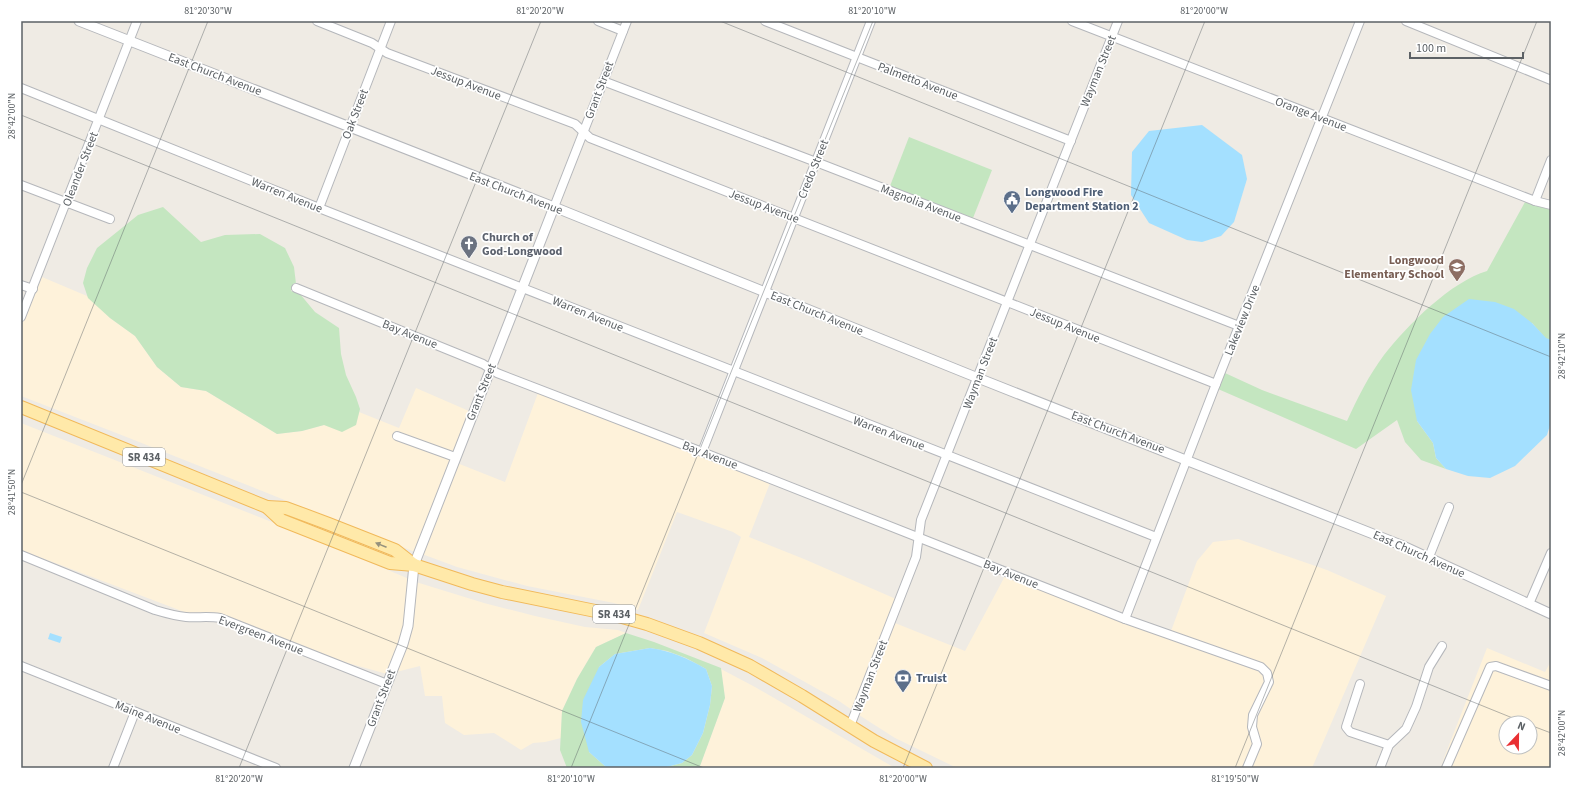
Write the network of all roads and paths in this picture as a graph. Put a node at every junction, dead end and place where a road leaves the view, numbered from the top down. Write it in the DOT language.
graph roads {
  1 [pos="79,21"];
  2 [pos="137,21"];
  3 [pos="317,21"];
  4 [pos="391,21"];
  5 [pos="598,21"];
  6 [pos="626,21"];
  7 [pos="765,21"];
  8 [pos="871,21"];
  9 [pos="1072,21"];
  10 [pos="1118,21"];
  11 [pos="1360,21"];
  12 [pos="1406,21"];
  13 [pos="623,31"];
  14 [pos="1112,36"];
  15 [pos="129,41"];
  16 [pos="380,48"];
  17 [pos="857,58"];
  18 [pos="1551,80"];
  19 [pos="603,81"];
  20 [pos="21,88"];
  21 [pos="1322,118"];
  22 [pos="99,119"];
  23 [pos="350,127"];
  24 [pos="583,131"];
  25 [pos="1070,141"];
  26 [pos="1551,160"];
  27 [pos="816,162"];
  28 [pos="21,185"];
  29 [pos="1535,201"];
  30 [pos="67,203"];
  31 [pos="1551,205"];
  32 [pos="554,207"];
  33 [pos="319,208"];
  34 [pos="794,218"];
  35 [pos="110,219"];
  36 [pos="1030,246"];
  37 [pos="21,285"];
  38 [pos="296,288"];
  39 [pos="522,288"];
  40 [pos="33,289"];
  41 [pos="765,292"];
  42 [pos="1007,302"];
  43 [pos="21,317"];
  44 [pos="1239,326"];
  45 [pos="491,368"];
  46 [pos="734,372"];
  47 [pos="978,378"];
  48 [pos="1216,384"];
  49 [pos="21,408"];
  50 [pos="397,436"];
  51 [pos="702,452"];
  52 [pos="947,456"];
  53 [pos="455,457"];
  54 [pos="1187,459"];
  55 [pos="1449,507"];
  56 [pos="1156,537"];
  57 [pos="920,538"];
  58 [pos="1551,553"];
  59 [pos="21,555"];
  60 [pos="1429,557"];
  61 [pos="414,565"];
  62 [pos="1529,604"];
  63 [pos="1551,614"];
  64 [pos="1125,619"];
  65 [pos="1442,646"];
  66 [pos="21,666"];
  67 [pos="387,684"];
  68 [pos="1360,684"];
  69 [pos="1551,686"];
  70 [pos="135,712"];
  71 [pos="850,726"];
  72 [pos="1389,746"];
  73 [pos="113,768"];
  74 [pos="276,768"];
  75 [pos="354,768"];
  76 [pos="926,768"];
  77 [pos="1247,768"];
  78 [pos="1380,768"];
  79 [pos="1446,768"];
  1 -- 15 [label="street, East Church Avenue"];
  2 -- 15 [label="street, Oleander Street"];
  3 -- 16 [label="street, Jessup Avenue"];
  4 -- 16 [label="street, Oak Street"];
  5 -- 13 [label="street"];
  6 -- 13 [label="street, Grant Street"];
  7 -- 17 [label="street, Palmetto Avenue"];
  8 -- 17 [label="street, Credo Street"];
  9 -- 14 [label="street, Orange Avenue"];
  10 -- 14 [label="street, Wayman Street"];
  11 -- 21 [label="street, Lakeview Drive"];
  12 -- 18 [label="street"];
  13 -- 19 [label="street, Grant Street"];
  14 -- 21 [label="street, Orange Avenue"];
  14 -- 25 [label="street, Wayman Street"];
  15 -- 22 [label="street, Oleander Street"];
  15 -- 23 [label="street, East Church Avenue"];
  16 -- 23 [label="street, Oak Street"];
  16 -- 24 [label="street, Jessup Avenue"];
  17 -- 25 [label="street, Palmetto Avenue"];
  17 -- 27 [label="street, Credo Street"];
  19 -- 24 [label="street, Grant Street"];
  19 -- 27 [label="street, Magnolia Avenue"];
  20 -- 22 [label="street, Warren Avenue"];
  21 -- 29 [label="street, Orange Avenue"];
  21 -- 44 [label="street, Lakeview Drive"];
  22 -- 30 [label="street, Oleander Street"];
  22 -- 33 [label="street, Warren Avenue"];
  23 -- 32 [label="street, East Church Avenue"];
  23 -- 33 [label="street, Oak Street"];
  24 -- 32 [label="street, Grant Street"];
  24 -- 34 [label="street, Jessup Avenue"];
  25 -- 36 [label="street, Wayman Street"];
  26 -- 29 [label="street"];
  27 -- 34 [label="street, Credo Street"];
  27 -- 36 [label="street, Magnolia Avenue"];
  28 -- 30 [label="street"];
  29 -- 31 [label="street, Orange Avenue"];
  30 -- 35 [label="street"];
  30 -- 40 [label="street, Oleander Street"];
  32 -- 39 [label="street, Grant Street"];
  32 -- 41 [label="street, East Church Avenue"];
  33 -- 39 [label="street, Warren Avenue"];
  34 -- 41 [label="street, Credo Street"];
  34 -- 42 [label="street, Jessup Avenue"];
  36 -- 42 [label="street, Wayman Street"];
  36 -- 44 [label="street, Magnolia Avenue"];
  37 -- 40 [label="street"];
  38 -- 45 [label="street, Bay Avenue"];
  39 -- 45 [label="street, Grant Street"];
  39 -- 46 [label="street, Warren Avenue"];
  40 -- 43 [label="street, Oleander Street"];
  41 -- 46 [label="street, Credo Street"];
  41 -- 47 [label="street, East Church Avenue"];
  42 -- 47 [label="street, Wayman Street"];
  42 -- 48 [label="street, Jessup Avenue"];
  44 -- 48 [label="street, Lakeview Drive"];
  45 -- 51 [label="street, Bay Avenue"];
  45 -- 53 [label="street, Grant Street"];
  46 -- 51 [label="street, Credo Street"];
  46 -- 52 [label="street, Warren Avenue"];
  47 -- 52 [label="street, Wayman Street"];
  47 -- 54 [label="street, East Church Avenue"];
  48 -- 54 [label="street, Lakeview Drive"];
  49 -- 61 [label="main road, SR 434"];
  50 -- 53 [label="street"];
  51 -- 57 [label="street, Bay Avenue"];
  52 -- 56 [label="street, Warren Avenue"];
  52 -- 57 [label="street, Wayman Street"];
  53 -- 61 [label="street, Grant Street"];
  54 -- 56 [label="street, Lakeview Drive"];
  54 -- 60 [label="street, East Church Avenue"];
  55 -- 60 [label="street"];
  56 -- 64 [label="street, Lakeview Drive"];
  57 -- 64 [label="street, Bay Avenue"];
  57 -- 71 [label="street, Wayman Street"];
  58 -- 62 [label="street"];
  59 -- 67 [label="street, Evergreen Avenue"];
  60 -- 62 [label="street, East Church Avenue"];
  61 -- 67 [label="street, Grant Street"];
  61 -- 71 [label="main road, SR 434"];
  62 -- 63 [label="street, East Church Avenue"];
  64 -- 77 [label="street, Bay Avenue"];
  65 -- 72 [label="street"];
  66 -- 70 [label="street, Maine Avenue"];
  67 -- 75 [label="street, Grant Street"];
  68 -- 72 [label="street"];
  69 -- 79 [label="street"];
  70 -- 73 [label="street"];
  70 -- 74 [label="street, Maine Avenue"];
  71 -- 76 [label="main road, SR 434"];
  72 -- 78 [label="street"];
}
